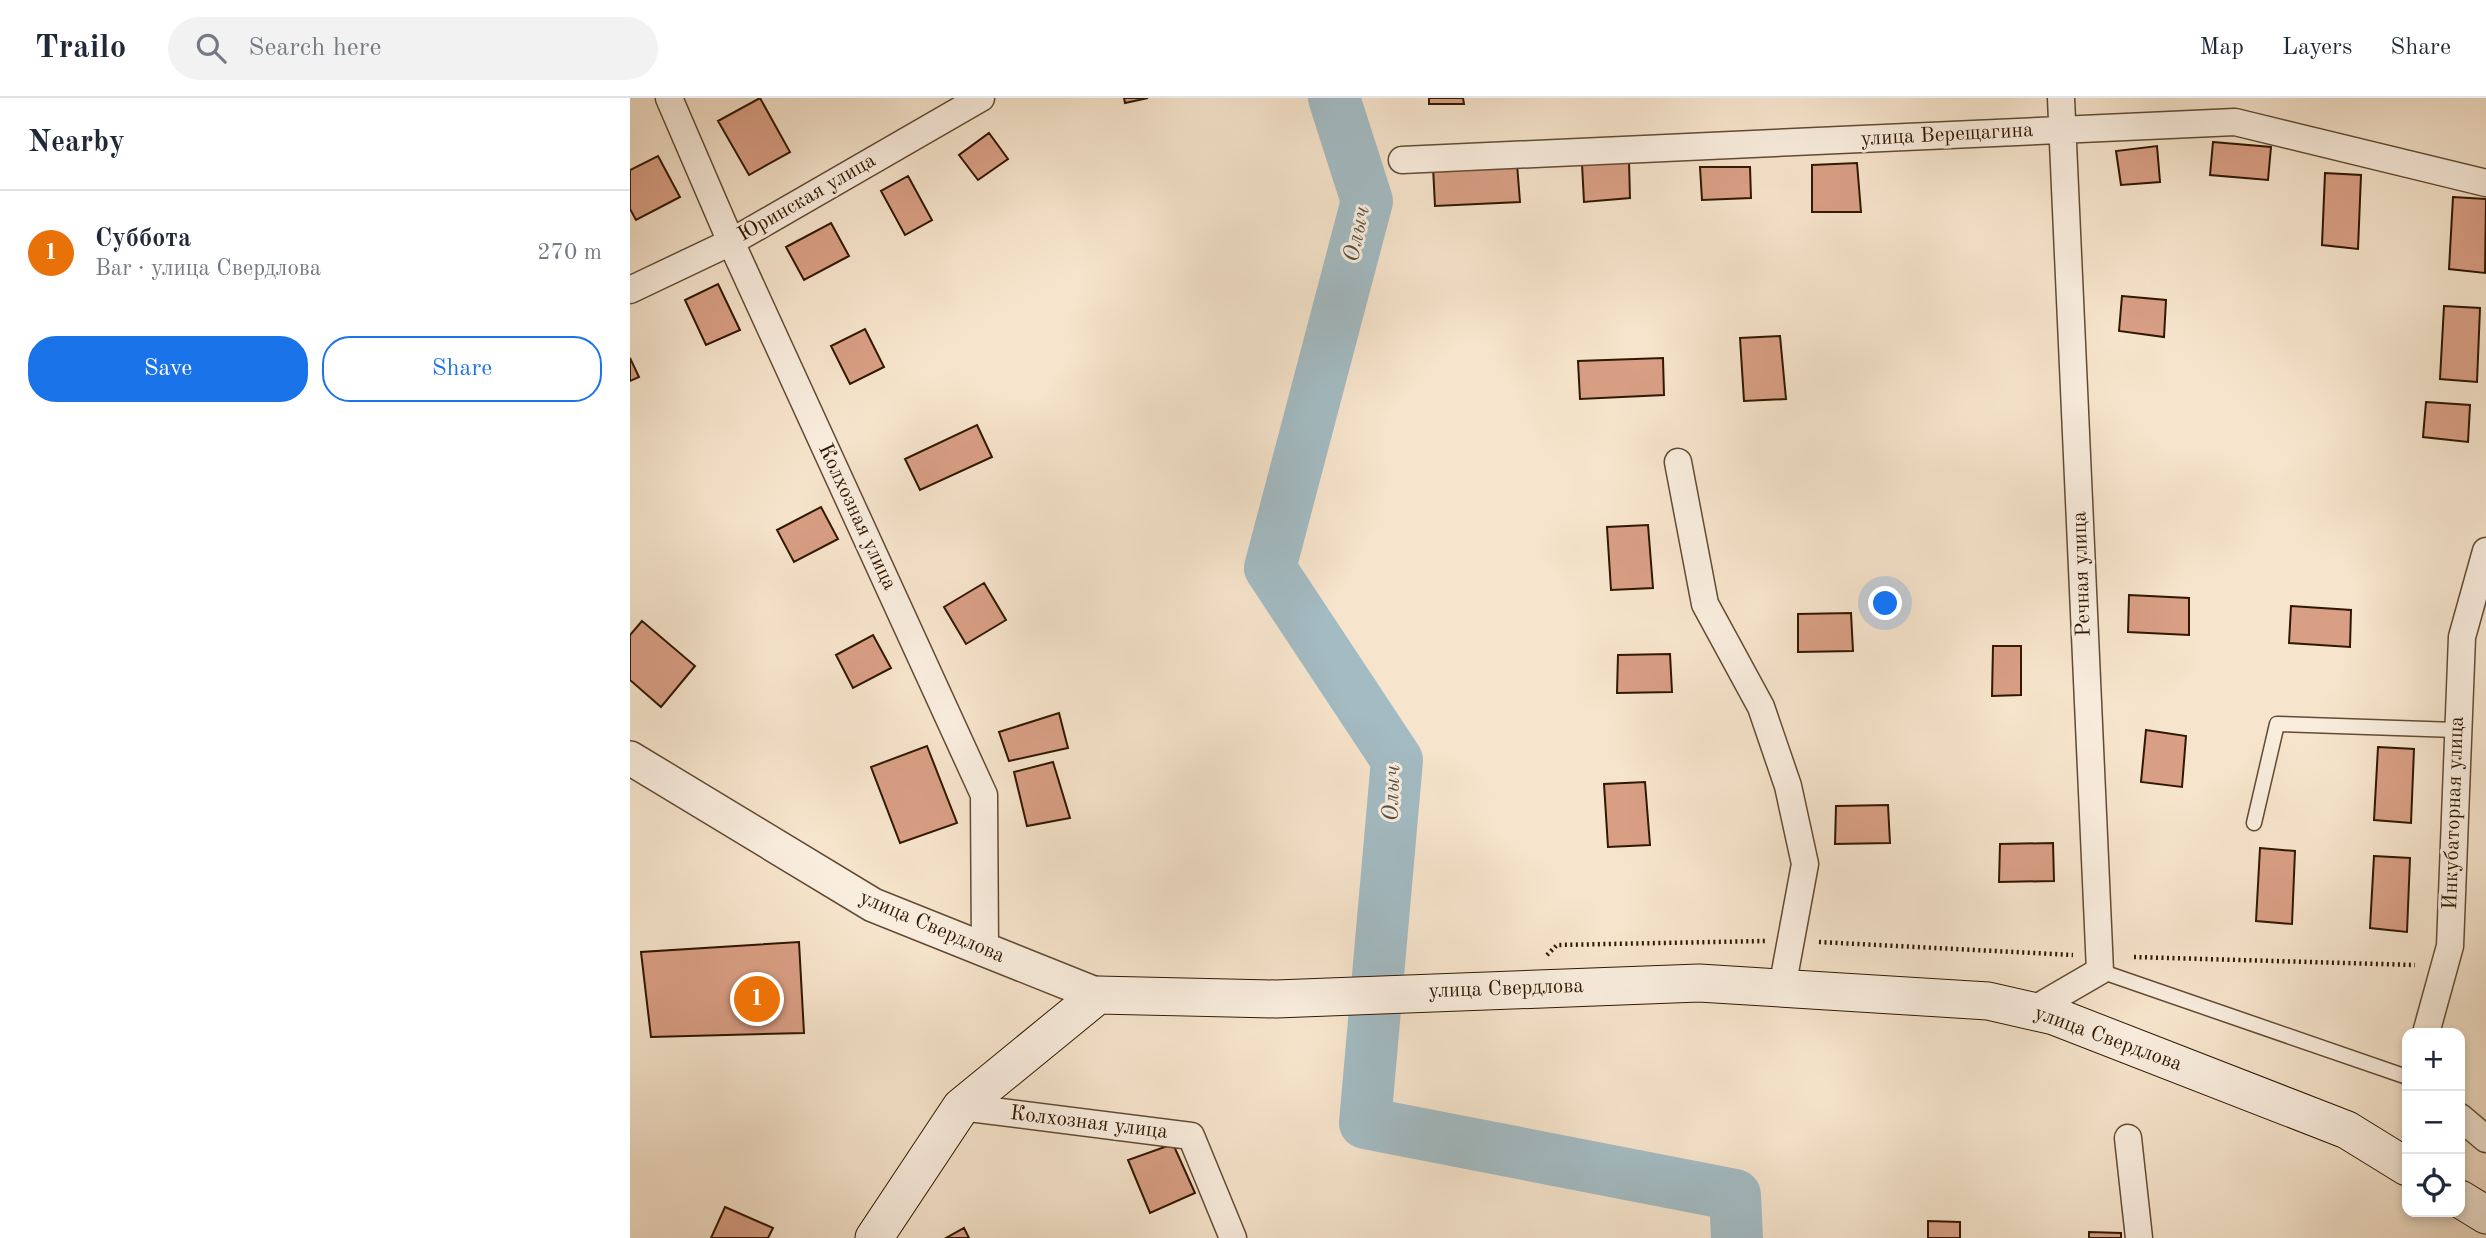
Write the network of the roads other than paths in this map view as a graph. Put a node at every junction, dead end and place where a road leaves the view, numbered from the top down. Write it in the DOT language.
graph roads {
  1 [pos="669,98"];
  2 [pos="981,98"];
  3 [pos="2061,98"];
  4 [pos="2063,130"];
  5 [pos="1402,160"];
  6 [pos="2486,183"];
  7 [pos="731,242"];
  8 [pos="630,290"];
  9 [pos="1678,462"];
  10 [pos="2486,551"];
  11 [pos="2456,730"];
  12 [pos="630,758"];
  13 [pos="2254,823"];
  14 [pos="985,950"];
  15 [pos="2099,964"];
  16 [pos="1782,988"];
  17 [pos="1098,995"];
  18 [pos="2031,1011"];
  19 [pos="2427,1028"];
  20 [pos="2402,1075"];
  21 [pos="961,1107"];
  22 [pos="2465,1121"];
  23 [pos="2127,1138"];
  24 [pos="2486,1139"];
  25 [pos="2402,1164"];
  26 [pos="2465,1202"];
  27 [pos="2486,1215"];
  28 [pos="874,1238"];
  29 [pos="1233,1238"];
  30 [pos="2139,1238"];
  1 -- 7 [label="street, Колхозная улица"];
  2 -- 7 [label="street, Юринская улица"];
  3 -- 4 [label="street, Речная улица"];
  4 -- 5 [label="street, улица Верещагина"];
  4 -- 6 [label="street, улица Верещагина"];
  4 -- 15 [label="street, Речная улица"];
  7 -- 8 [label="street, Юринская улица"];
  7 -- 14 [label="street, Колхозная улица"];
  9 -- 16 [label="street"];
  10 -- 11 [label="street, Инкубаторная улица"];
  11 -- 13 [label="lane"];
  11 -- 19 [label="street, Инкубаторная улица"];
  12 -- 14 [label="street, улица Свердлова"];
  14 -- 17 [label="street, улица Свердлова"];
  15 -- 18 [label="street"];
  15 -- 20 [label="lane"];
  16 -- 17 [label="main road, улица Свердлова"];
  16 -- 18 [label="main road, улица Свердлова"];
  17 -- 21 [label="main road"];
  18 -- 25 [label="main road, улица Свердлова"];
  21 -- 28 [label="main road"];
  21 -- 29 [label="street, Колхозная улица"];
  22 -- 24 [label="street"];
  23 -- 30 [label="street"];
  26 -- 27 [label="main road"];
}
